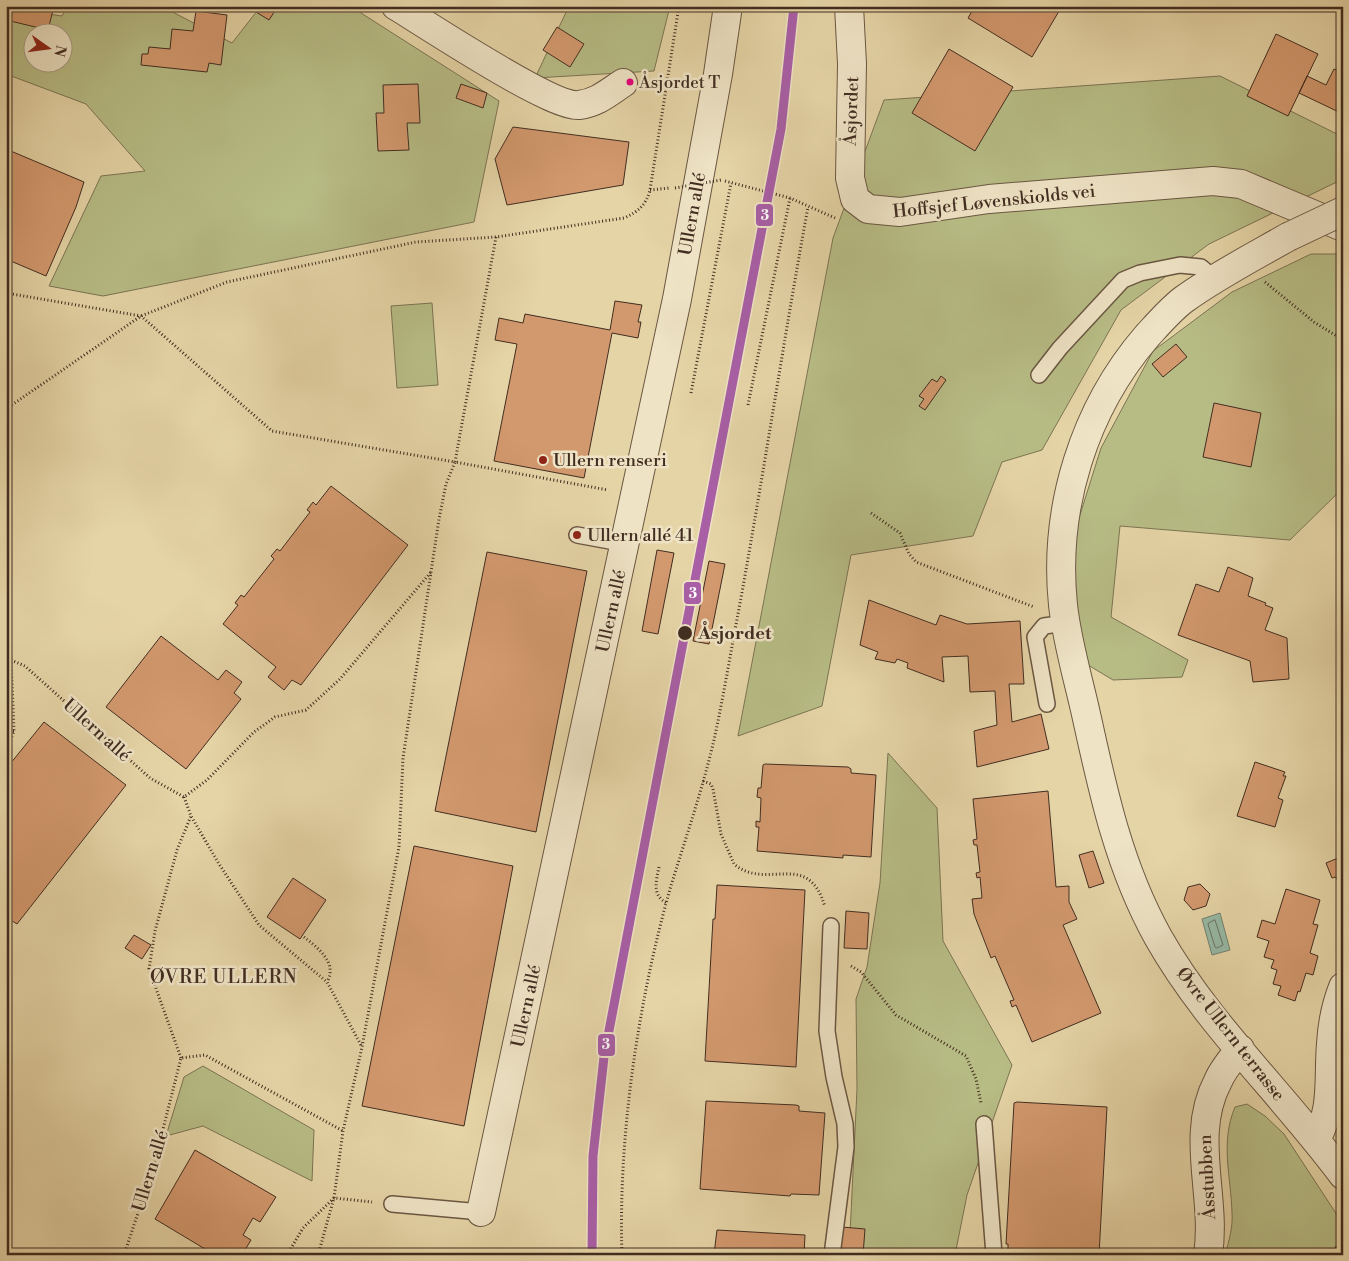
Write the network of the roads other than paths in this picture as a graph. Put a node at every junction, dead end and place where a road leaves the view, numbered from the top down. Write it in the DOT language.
graph roads {
  1 [pos="396,6"];
  2 [pos="728,6"];
  3 [pos="849,6"];
  4 [pos="623,83"];
  5 [pos="868,209"];
  6 [pos="1343,211"];
  7 [pos="1343,227"];
  8 [pos="1215,279"];
  9 [pos="1039,375"];
  10 [pos="577,535"];
  11 [pos="626,544"];
  12 [pos="1065,615"];
  13 [pos="1047,704"];
  14 [pos="831,926"];
  15 [pos="1343,987"];
  16 [pos="1240,1049"];
  17 [pos="984,1124"];
  18 [pos="1316,1139"];
  19 [pos="1343,1175"];
  20 [pos="392,1204"];
  21 [pos="481,1212"];
  22 [pos="832,1255"];
  23 [pos="994,1255"];
  24 [pos="1208,1255"];
  1 -- 4 [label="street"];
  2 -- 11 [label="street, Ullern allé"];
  3 -- 5 [label="street, Åsjordet"];
  5 -- 7 [label="street, Hoffsjef Løvenskiolds vei"];
  6 -- 8 [label="street, Øvre Ullern terrasse, bridge"];
  8 -- 9 [label="lane"];
  8 -- 12 [label="street, Øvre Ullern terrasse"];
  10 -- 11 [label="lane"];
  11 -- 21 [label="street, Ullern allé"];
  12 -- 13 [label="lane"];
  12 -- 16 [label="street, Øvre Ullern terrasse"];
  14 -- 22 [label="lane"];
  15 -- 18 [label="street"];
  16 -- 18 [label="street, Øvre Ullern terrasse"];
  16 -- 24 [label="street, Åsstubben"];
  17 -- 23 [label="lane"];
  18 -- 19 [label="street, Øvre Ullern terrasse"];
  20 -- 21 [label="lane"];
}
